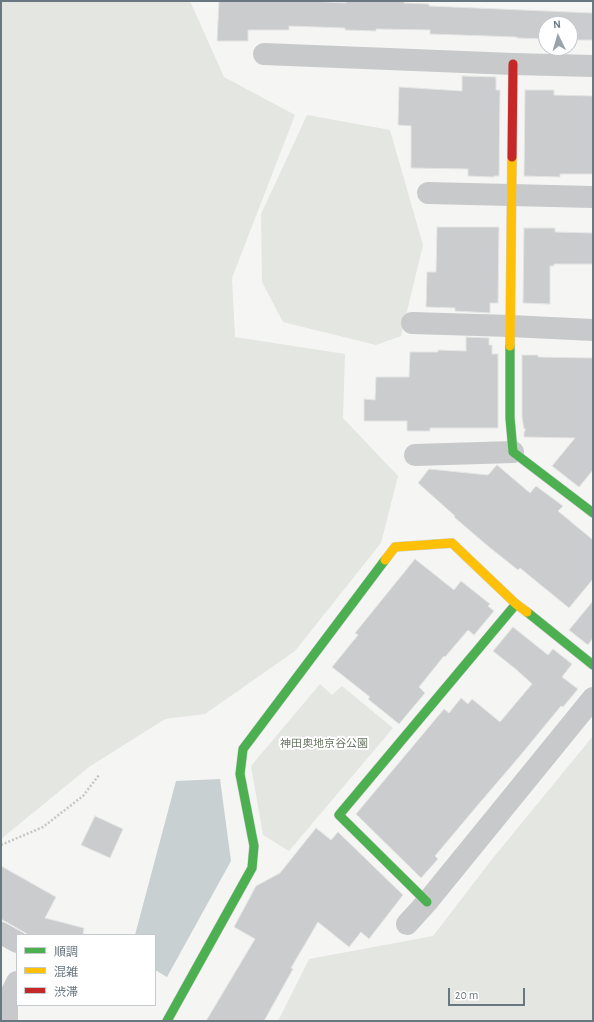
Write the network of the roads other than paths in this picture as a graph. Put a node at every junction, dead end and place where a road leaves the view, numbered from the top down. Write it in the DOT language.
graph roads {
  1 [pos="264,54"];
  2 [pos="513,64"];
  3 [pos="593,66"];
  4 [pos="428,193"];
  5 [pos="511,195"];
  6 [pos="593,197"];
  7 [pos="412,323"];
  8 [pos="510,326"];
  9 [pos="593,330"];
  10 [pos="513,452"];
  11 [pos="415,456"];
  12 [pos="593,513"];
  13 [pos="516,604"];
  14 [pos="593,665"];
  15 [pos="593,698"];
  16 [pos="427,902"];
  17 [pos="406,924"];
  18 [pos="1,933"];
  19 [pos="16,941"];
  20 [pos="16,984"];
  21 [pos="7,1021"];
  22 [pos="167,1021"];
  1 -- 2 [label="street"];
  2 -- 3 [label="street"];
  2 -- 5 [label="street"];
  4 -- 5 [label="street"];
  5 -- 6 [label="street"];
  5 -- 8 [label="street"];
  7 -- 8 [label="street"];
  8 -- 9 [label="street"];
  8 -- 10 [label="street"];
  10 -- 11 [label="street"];
  10 -- 12 [label="street"];
  13 -- 14 [label="street"];
  13 -- 16 [label="street"];
  13 -- 22 [label="street"];
  15 -- 16 [label="street"];
  16 -- 17 [label="street"];
  18 -- 19 [label="street"];
  20 -- 21 [label="street"];
}
